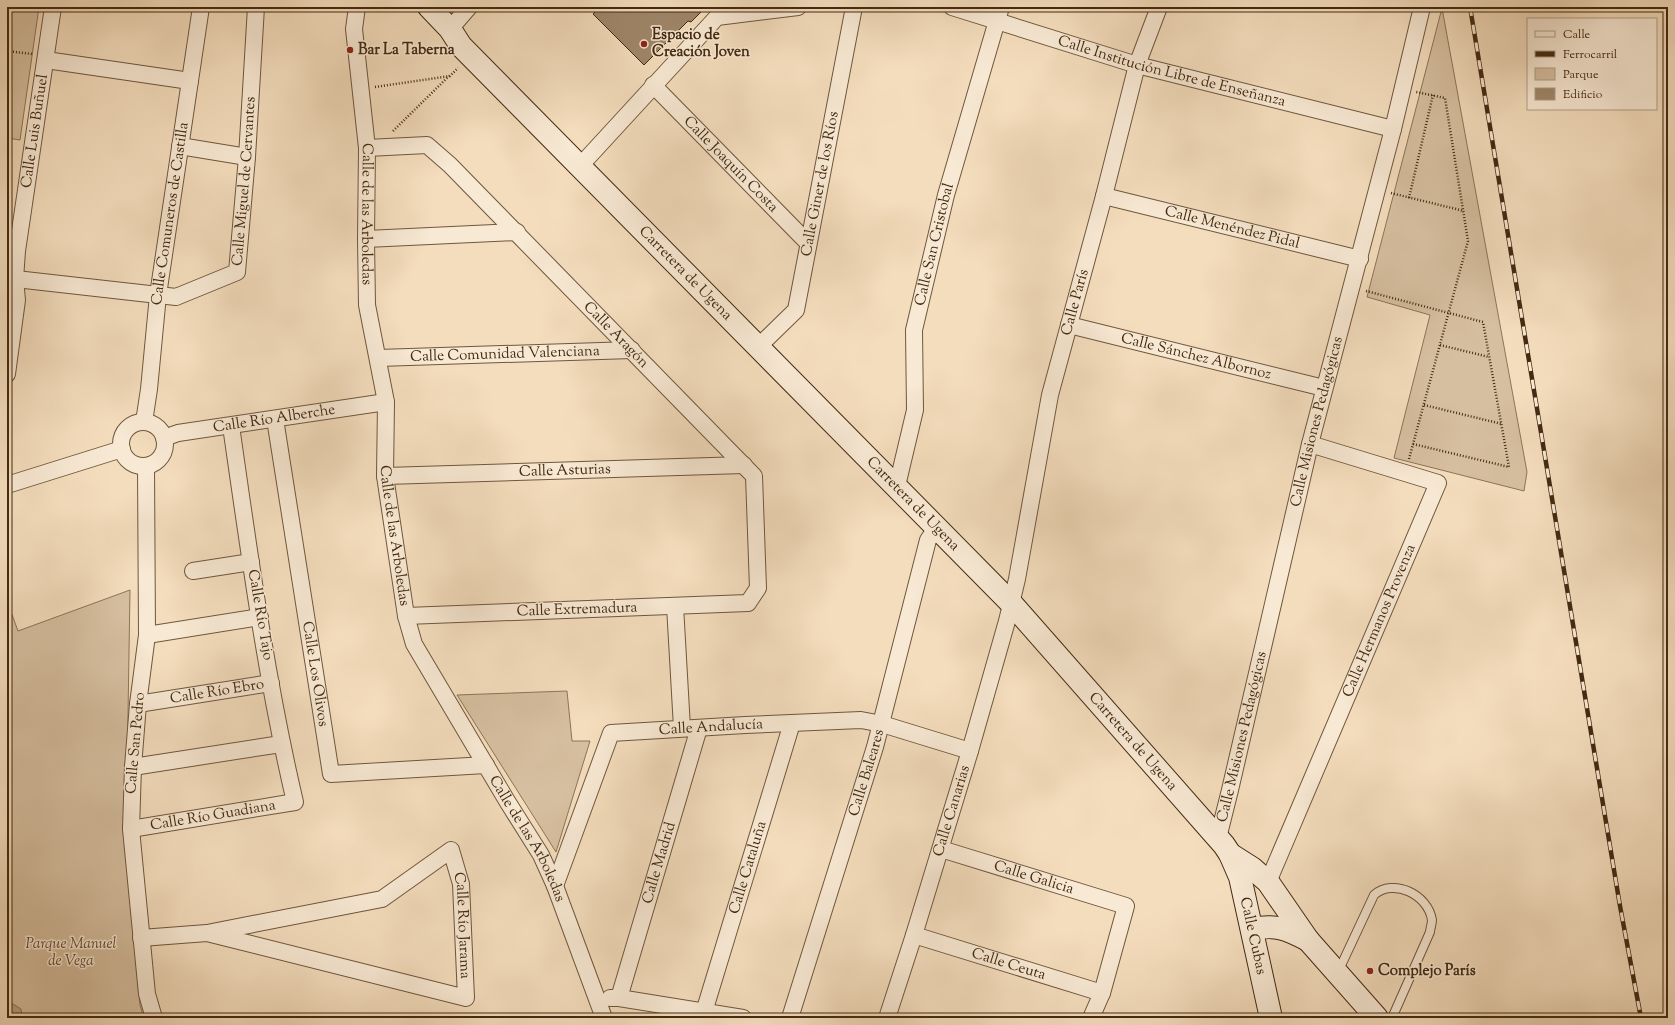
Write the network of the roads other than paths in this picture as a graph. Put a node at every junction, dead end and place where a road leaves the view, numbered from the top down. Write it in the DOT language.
graph roads {
  1 [pos="53,7"];
  2 [pos="201,7"];
  3 [pos="256,7"];
  4 [pos="357,7"];
  5 [pos="412,7"];
  6 [pos="429,7"];
  7 [pos="468,7"];
  8 [pos="798,7"];
  9 [pos="854,7"];
  10 [pos="952,7"];
  11 [pos="1158,7"];
  12 [pos="1422,7"];
  13 [pos="998,14"];
  14 [pos="461,43"];
  15 [pos="41,57"];
  16 [pos="1137,65"];
  17 [pos="190,81"];
  18 [pos="653,85"];
  19 [pos="1393,129"];
  20 [pos="180,146"];
  21 [pos="367,148"];
  22 [pos="247,157"];
  23 [pos="580,166"];
  24 [pos="1104,196"];
  25 [pos="517,232"];
  26 [pos="366,239"];
  27 [pos="808,243"];
  28 [pos="1360,259"];
  29 [pos="11,278"];
  30 [pos="158,294"];
  31 [pos="1069,325"];
  32 [pos="759,346"];
  33 [pos="632,350"];
  34 [pos="378,358"];
  35 [pos="7,374"];
  36 [pos="1324,388"];
  37 [pos="386,402"];
  38 [pos="275,419"];
  39 [pos="144,422"];
  40 [pos="231,426"];
  41 [pos="164,438"];
  42 [pos="1310,444"];
  43 [pos="122,449"];
  44 [pos="744,465"];
  45 [pos="146,466"];
  46 [pos="385,476"];
  47 [pos="7,485"];
  48 [pos="897,486"];
  49 [pos="937,527"];
  50 [pos="251,562"];
  51 [pos="193,571"];
  52 [pos="1011,603"];
  53 [pos="748,604"];
  54 [pos="675,606"];
  55 [pos="406,616"];
  56 [pos="260,617"];
  57 [pos="147,636"];
  58 [pos="271,683"];
  59 [pos="138,704"];
  60 [pos="792,723"];
  61 [pos="882,724"];
  62 [pos="682,728"];
  63 [pos="699,728"];
  64 [pos="281,744"];
  65 [pos="970,751"];
  66 [pos="486,765"];
  67 [pos="133,767"];
  68 [pos="295,802"];
  69 [pos="131,829"];
  70 [pos="1224,846"];
  71 [pos="941,849"];
  72 [pos="1268,882"];
  73 [pos="555,886"];
  74 [pos="1252,929"];
  75 [pos="207,933"];
  76 [pos="914,935"];
  77 [pos="141,938"];
  78 [pos="1308,940"];
  79 [pos="1337,973"];
  80 [pos="1102,993"];
  81 [pos="620,998"];
  82 [pos="598,999"];
  83 [pos="704,1012"];
  84 [pos="154,1018"];
  85 [pos="604,1018"];
  86 [pos="743,1018"];
  87 [pos="790,1018"];
  88 [pos="887,1018"];
  89 [pos="1091,1018"];
  90 [pos="1271,1018"];
  91 [pos="1377,1018"];
  92 [pos="1392,1018"];
  1 -- 15 [label="street, Calle Luis Buñuel"];
  2 -- 17 [label="street, Calle Comuneros de Castilla"];
  3 -- 22 [label="street, Calle Miguel de Cervantes"];
  4 -- 21 [label="street, Calle de las Arboledas"];
  5 -- 14 [label="main road"];
  6 -- 14 [label="main road, Carretera de Ugena"];
  7 -- 14 [label="street"];
  8 -- 18 [label="street"];
  9 -- 27 [label="street, Calle Giner de los Ríos"];
  10 -- 13 [label="street, Calle Institución Libre de Enseñanza"];
  11 -- 16 [label="street, Calle París"];
  12 -- 19 [label="street, Calle Misiones Pedagógicas"];
  13 -- 16 [label="street, Calle Institución Libre de Enseñanza"];
  13 -- 48 [label="street, Calle San Cristobal"];
  14 -- 23 [label="main road, Carretera de Ugena"];
  15 -- 17 [label="street"];
  15 -- 29 [label="street, Calle Luis Buñuel"];
  16 -- 19 [label="street, Calle Institución Libre de Enseñanza"];
  16 -- 24 [label="street, Calle París"];
  17 -- 20 [label="street, Calle Comuneros de Castilla"];
  18 -- 23 [label="street"];
  18 -- 27 [label="street, Calle Joaquín Costa"];
  19 -- 28 [label="street, Calle Misiones Pedagógicas"];
  20 -- 22 [label="street"];
  20 -- 30 [label="street, Calle Comuneros de Castilla"];
  21 -- 25 [label="street, Calle Aragón"];
  21 -- 26 [label="street, Calle de las Arboledas"];
  22 -- 30 [label="street, Calle Miguel de Cervantes"];
  23 -- 32 [label="main road, Carretera de Ugena"];
  24 -- 28 [label="street, Calle Menéndez Pidal"];
  24 -- 31 [label="street, Calle París"];
  25 -- 26 [label="street"];
  25 -- 33 [label="street, Calle Aragón"];
  26 -- 34 [label="street, Calle de las Arboledas"];
  27 -- 32 [label="street, Calle Giner de los Ríos"];
  28 -- 36 [label="street, Calle Misiones Pedagógicas"];
  29 -- 30 [label="street"];
  29 -- 35 [label="street, Calle Luis Buñuel"];
  30 -- 39 [label="street, Calle Comuneros de Castilla"];
  31 -- 36 [label="street, Calle Sánchez Albornoz"];
  31 -- 52 [label="street, Calle París"];
  32 -- 48 [label="main road, Carretera de Ugena"];
  33 -- 34 [label="street, Calle Comunidad Valenciana"];
  33 -- 44 [label="street, Calle Aragón"];
  34 -- 37 [label="street, Calle de las Arboledas"];
  36 -- 42 [label="street, Calle Misiones Pedagógicas"];
  37 -- 38 [label="street, Calle Río Alberche"];
  37 -- 46 [label="street, Calle de las Arboledas"];
  38 -- 40 [label="street, Calle Río Alberche"];
  38 -- 66 [label="street, Calle Los Olivos"];
  39 -- 41 [label="street"];
  39 -- 43 [label="street"];
  40 -- 41 [label="street, Calle Río Alberche"];
  40 -- 50 [label="street, Calle Río Tajo"];
  41 -- 45 [label="street"];
  42 -- 70 [label="street, Calle Misiones Pedagógicas"];
  42 -- 72 [label="street, Calle Hermanos Provenza"];
  43 -- 45 [label="street"];
  43 -- 47 [label="street"];
  44 -- 46 [label="street, Calle Asturias"];
  44 -- 53 [label="street, Calle Aragón"];
  45 -- 57 [label="street, Calle San Pedro"];
  46 -- 55 [label="street, Calle de las Arboledas"];
  48 -- 49 [label="main road, Carretera de Ugena"];
  49 -- 52 [label="main road, Carretera de Ugena"];
  49 -- 61 [label="street, Calle Baleares"];
  50 -- 51 [label="street"];
  50 -- 56 [label="street, Calle Río Tajo"];
  52 -- 65 [label="street, Calle Canarias"];
  52 -- 70 [label="main road, Carretera de Ugena"];
  53 -- 54 [label="street, Calle Extremadura"];
  54 -- 55 [label="street, Calle Extremadura"];
  54 -- 62 [label="street"];
  55 -- 66 [label="street, Calle de las Arboledas"];
  56 -- 57 [label="street"];
  56 -- 58 [label="street, Calle Río Tajo"];
  57 -- 59 [label="street, Calle San Pedro"];
  58 -- 59 [label="street, Calle Río Ebro"];
  58 -- 64 [label="street, Calle Río Tajo"];
  59 -- 67 [label="street, Calle San Pedro"];
  60 -- 61 [label="street, Calle Andalucía"];
  60 -- 63 [label="street, Calle Andalucía"];
  60 -- 83 [label="street, Calle Cataluña"];
  61 -- 65 [label="street, Calle Andalucía"];
  61 -- 87 [label="street, Calle Baleares"];
  62 -- 63 [label="street, Calle Andalucía"];
  62 -- 73 [label="street, Calle Andalucía"];
  63 -- 81 [label="street, Calle Madrid"];
  64 -- 67 [label="street"];
  64 -- 68 [label="street, Calle Río Tajo"];
  65 -- 71 [label="street, Calle Canarias"];
  66 -- 73 [label="street, Calle de las Arboledas"];
  67 -- 69 [label="street, Calle San Pedro"];
  68 -- 69 [label="street, Calle Río Guadiana"];
  69 -- 77 [label="street, Calle San Pedro"];
  70 -- 72 [label="main road, Carretera de Ugena"];
  70 -- 74 [label="main road, Calle Cubas"];
  71 -- 76 [label="street, Calle Canarias"];
  71 -- 80 [label="street, Calle Galicia"];
  72 -- 78 [label="main road, Carretera de Ugena"];
  73 -- 82 [label="street, Calle de las Arboledas"];
  74 -- 78 [label="main road"];
  74 -- 90 [label="main road, Calle Cubas"];
  75 -- 75 [label="street, Calle Río Jarama"];
  75 -- 77 [label="street, Calle Río Jarama"];
  76 -- 80 [label="street, Calle Ceuta"];
  76 -- 88 [label="street, Calle Canarias"];
  77 -- 84 [label="street, Calle San Pedro"];
  78 -- 79 [label="main road, Carretera de Ugena"];
  79 -- 91 [label="main road, Carretera de Ugena"];
  79 -- 92 [label="lane"];
  80 -- 89 [label="street"];
  81 -- 82 [label="street"];
  81 -- 83 [label="street"];
  82 -- 85 [label="street, Calle de las Arboledas"];
  83 -- 86 [label="street"];
}
